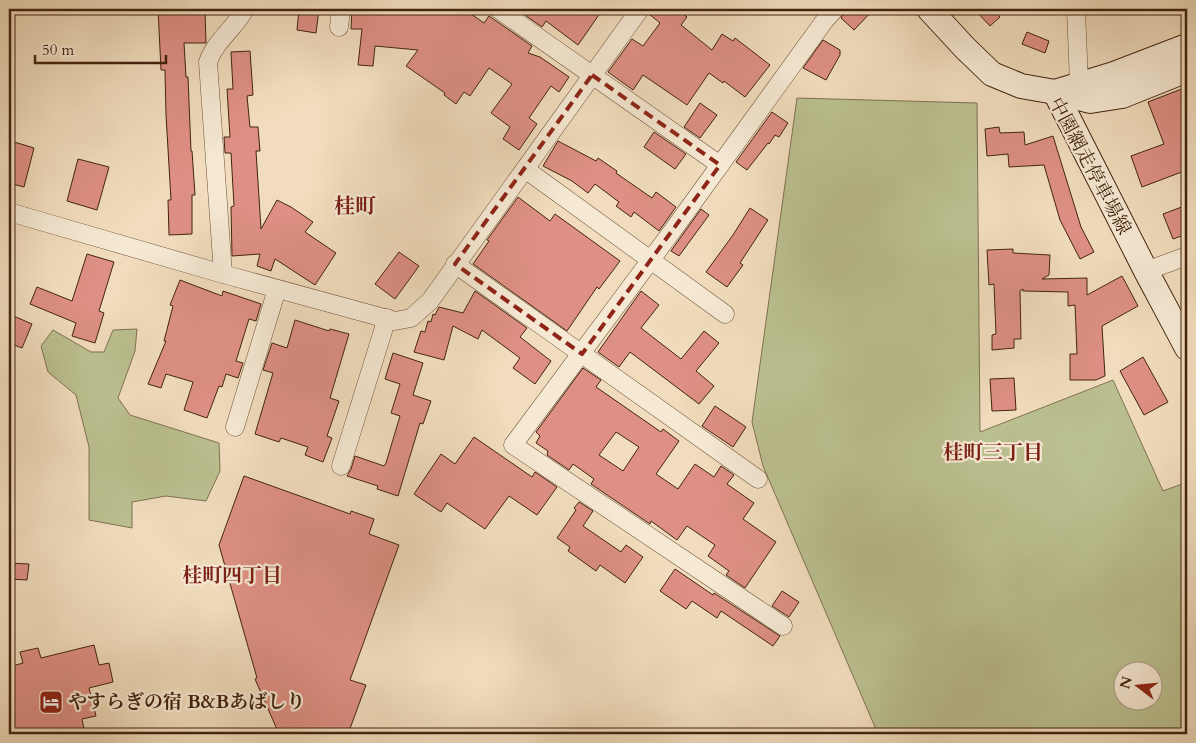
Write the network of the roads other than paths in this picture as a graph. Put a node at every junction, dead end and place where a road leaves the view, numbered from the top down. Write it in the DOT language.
graph roads {
  1 [pos="245,9"];
  2 [pos="340,9"];
  3 [pos="498,9"];
  4 [pos="640,9"];
  5 [pos="834,9"];
  6 [pos="929,9"];
  7 [pos="1076,9"];
  8 [pos="339,27"];
  9 [pos="1187,46"];
  10 [pos="1187,70"];
  11 [pos="592,75"];
  12 [pos="1079,84"];
  13 [pos="1055,92"];
  14 [pos="720,165"];
  15 [pos="525,169"];
  16 [pos="9,212"];
  17 [pos="1187,256"];
  18 [pos="650,261"];
  19 [pos="455,264"];
  20 [pos="1146,271"];
  21 [pos="223,274"];
  22 [pos="277,289"];
  23 [pos="726,314"];
  24 [pos="387,318"];
  25 [pos="1187,348"];
  26 [pos="582,354"];
  27 [pos="235,428"];
  28 [pos="341,466"];
  29 [pos="758,479"];
  30 [pos="783,626"];
  1 -- 21 [label="street"];
  2 -- 8 [label="street"];
  3 -- 11 [label="street"];
  4 -- 11 [label="street"];
  5 -- 14 [label="street"];
  6 -- 13 [label="main road, 中園網走停車場線"];
  7 -- 12 [label="street"];
  9 -- 12 [label="main road"];
  10 -- 13 [label="main road"];
  11 -- 14 [label="street"];
  11 -- 15 [label="street"];
  12 -- 13 [label="main road"];
  13 -- 20 [label="main road, 中園網走停車場線"];
  14 -- 18 [label="street"];
  15 -- 18 [label="street"];
  15 -- 19 [label="street"];
  16 -- 21 [label="street"];
  17 -- 20 [label="street"];
  18 -- 23 [label="street"];
  18 -- 26 [label="street"];
  19 -- 24 [label="street"];
  19 -- 26 [label="street"];
  20 -- 25 [label="main road, 中園網走停車場線"];
  21 -- 22 [label="street"];
  22 -- 24 [label="street"];
  22 -- 27 [label="street"];
  24 -- 28 [label="street"];
  26 -- 29 [label="street"];
  26 -- 30 [label="street"];
}
